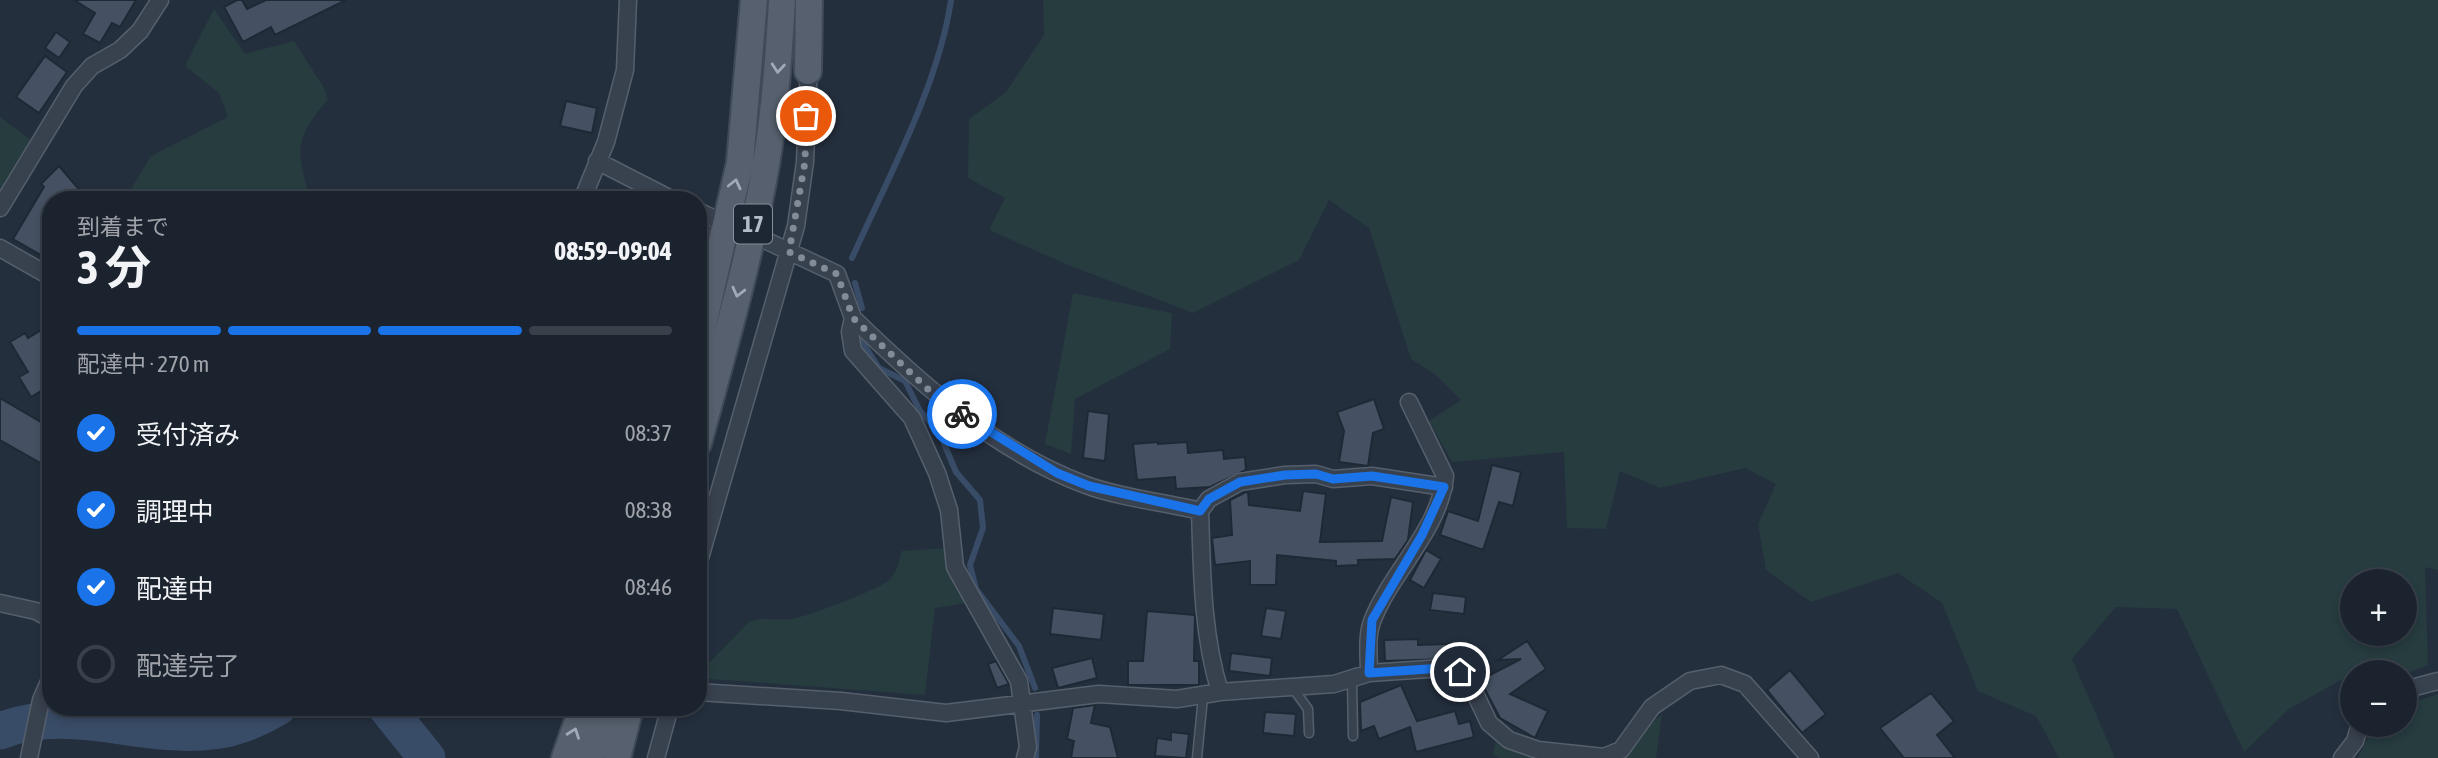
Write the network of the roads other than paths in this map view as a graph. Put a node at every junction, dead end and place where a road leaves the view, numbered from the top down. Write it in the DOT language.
graph roads {
  1 [pos="160,0"];
  2 [pos="628,0"];
  3 [pos="754,0"];
  4 [pos="782,0"];
  5 [pos="809,0"];
  6 [pos="823,0"];
  7 [pos="808,71"];
  8 [pos="597,162"];
  9 [pos="586,191"];
  10 [pos="655,191"];
  11 [pos="0,208"];
  12 [pos="707,215"];
  13 [pos="715,219"];
  14 [pos="769,242"];
  15 [pos="0,248"];
  16 [pos="789,252"];
  17 [pos="42,272"];
  18 [pos="707,307"];
  19 [pos="853,318"];
  20 [pos="1409,402"];
  21 [pos="707,408"];
  22 [pos="1444,487"];
  23 [pos="1200,511"];
  24 [pos="707,534"];
  25 [pos="0,603"];
  26 [pos="42,614"];
  27 [pos="1369,673"];
  28 [pos="1352,681"];
  29 [pos="2438,681"];
  30 [pos="1293,687"];
  31 [pos="2417,687"];
  32 [pos="1220,692"];
  33 [pos="707,693"];
  34 [pos="1203,697"];
  35 [pos="42,699"];
  36 [pos="1024,704"];
  37 [pos="580,716"];
  38 [pos="602,716"];
  39 [pos="628,716"];
  40 [pos="668,716"];
  41 [pos="1309,733"];
  42 [pos="1353,736"];
  43 [pos="2356,737"];
  44 [pos="29,758"];
  45 [pos="565,758"];
  46 [pos="590,758"];
  47 [pos="617,758"];
  48 [pos="656,758"];
  49 [pos="1025,758"];
  50 [pos="1198,758"];
  51 [pos="1810,758"];
  52 [pos="2342,758"];
  1 -- 11 [label="street"];
  2 -- 8 [label="street"];
  18 -- 3 [label="main road, 17, one-way"];
  4 -- 21 [label="main road, 17, one-way"];
  5 -- 7 [label="main road"];
  6 -- 7 [label="street"];
  7 -- 16 [label="street"];
  8 -- 9 [label="street"];
  8 -- 10 [label="street"];
  12 -- 13 [label="street"];
  14 -- 16 [label="street"];
  15 -- 17 [label="street"];
  16 -- 19 [label="street"];
  16 -- 24 [label="street"];
  19 -- 23 [label="street"];
  19 -- 36 [label="street"];
  20 -- 22 [label="street"];
  22 -- 23 [label="street"];
  22 -- 27 [label="street"];
  23 -- 32 [label="street"];
  25 -- 26 [label="street"];
  27 -- 28 [label="street"];
  27 -- 51 [label="street"];
  28 -- 30 [label="street"];
  28 -- 42 [label="lane"];
  29 -- 31 [label="street"];
  30 -- 32 [label="street"];
  30 -- 41 [label="lane"];
  32 -- 34 [label="street"];
  33 -- 36 [label="street"];
  34 -- 36 [label="street"];
  34 -- 50 [label="lane"];
  35 -- 44 [label="street"];
  36 -- 49 [label="street"];
  45 -- 37 [label="main road, one-way"];
  38 -- 46 [label="main road"];
  39 -- 47 [label="main road"];
  40 -- 48 [label="street"];
  43 -- 52 [label="street"];
}
